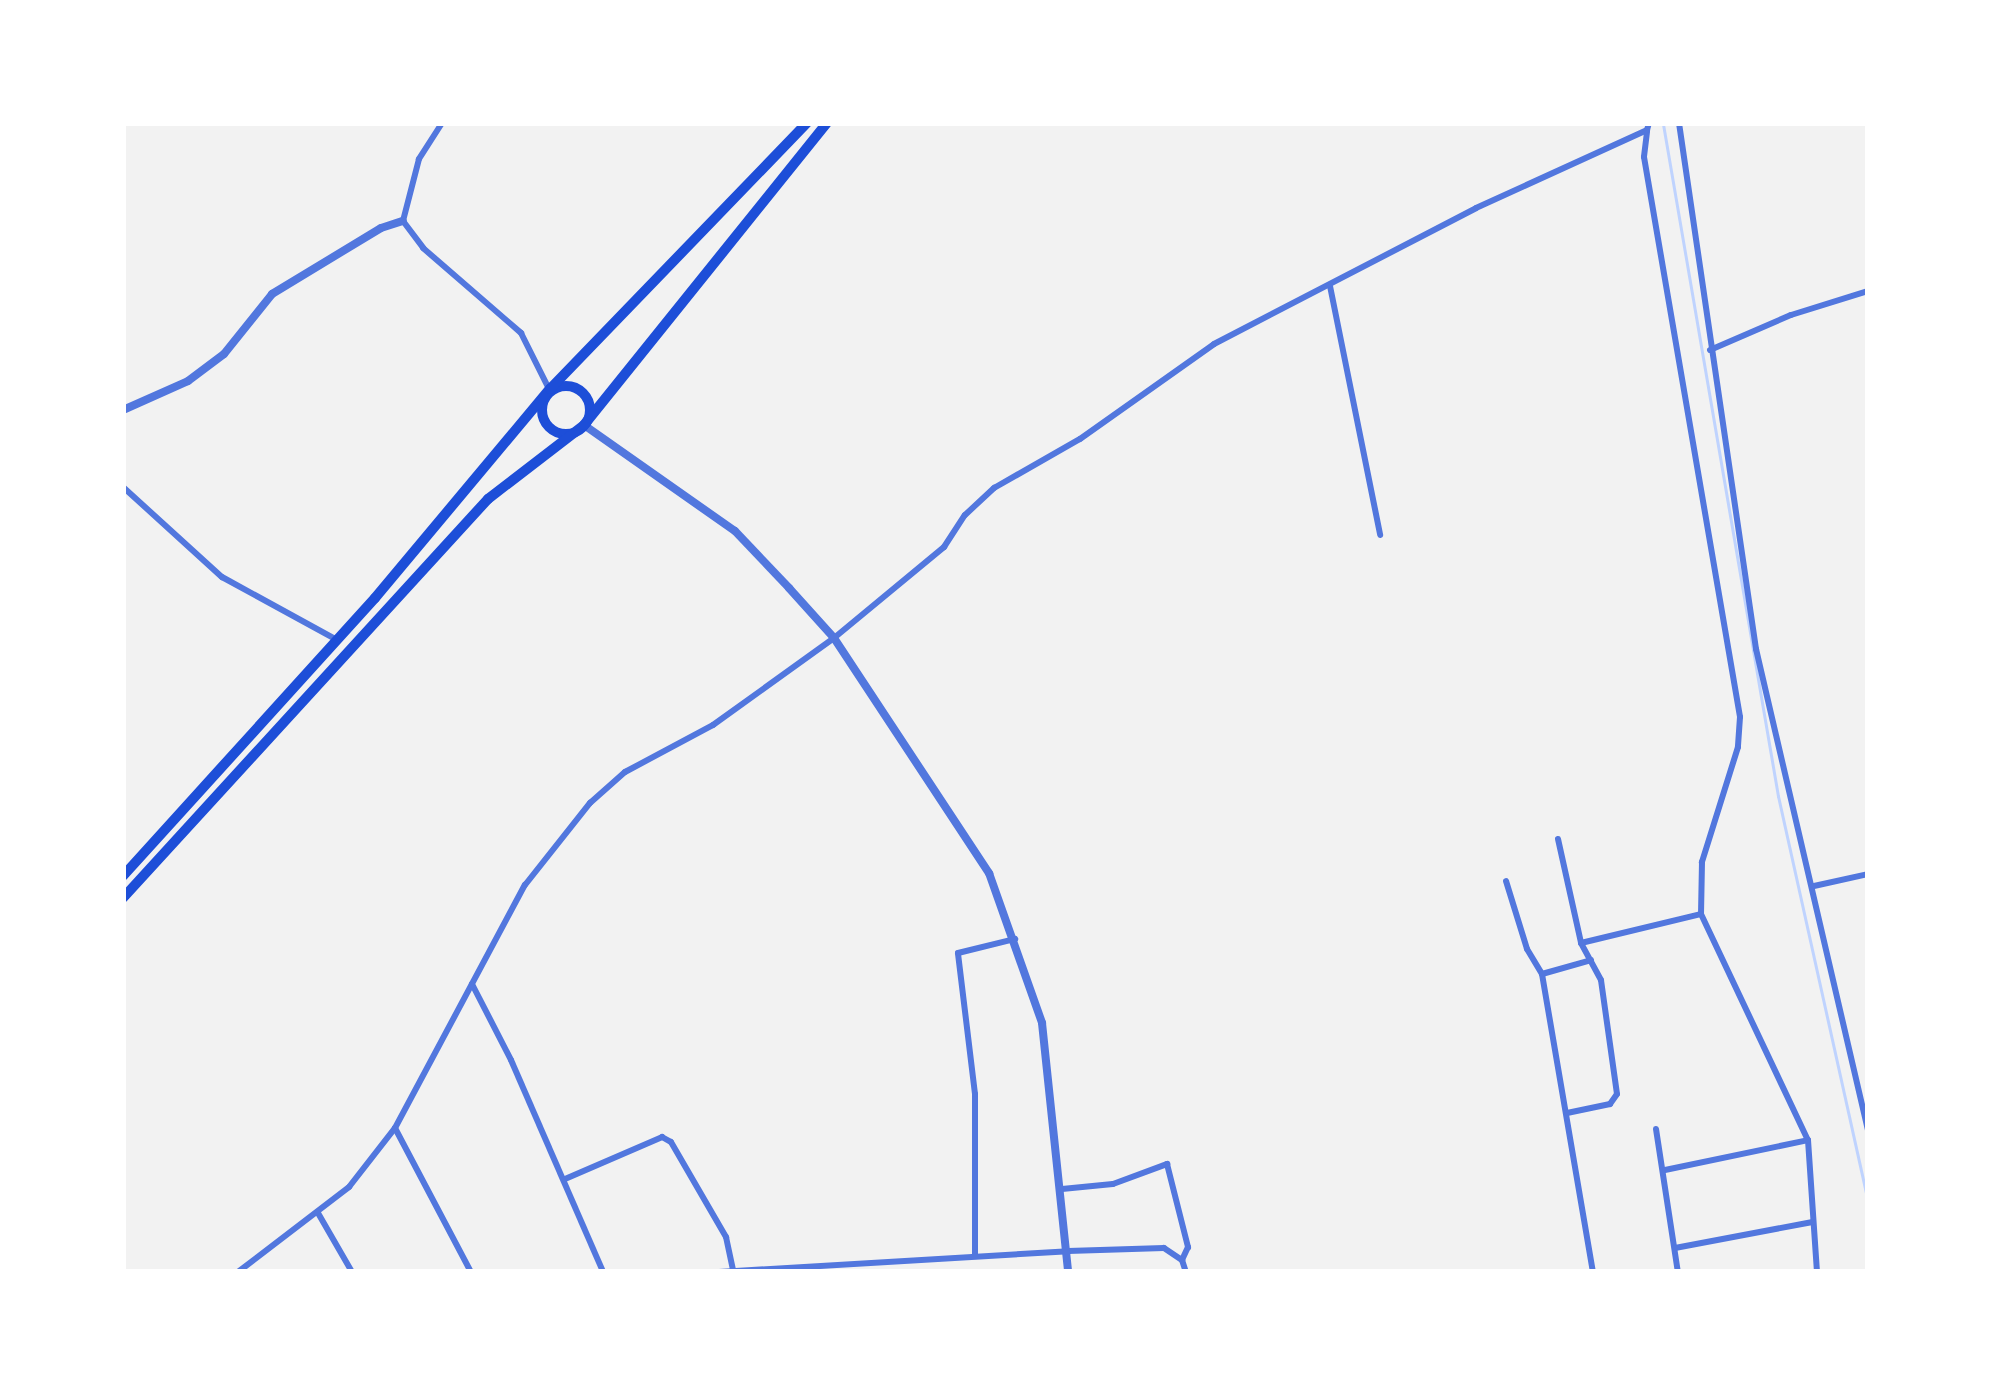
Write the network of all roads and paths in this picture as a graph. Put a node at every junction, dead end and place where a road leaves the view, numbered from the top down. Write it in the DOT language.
graph roads {
  1 [pos="442,123"];
  2 [pos="807,123"];
  3 [pos="827,123"];
  4 [pos="1678,123"];
  5 [pos="1648,127"];
  6 [pos="403,221"];
  7 [pos="1330,285"];
  8 [pos="1868,291"];
  9 [pos="1710,350"];
  10 [pos="550,389"];
  11 [pos="123,410"];
  12 [pos="584,425"];
  13 [pos="123,487"];
  14 [pos="1380,535"];
  15 [pos="834,638"];
  16 [pos="337,640"];
  17 [pos="1558,839"];
  18 [pos="1868,874"];
  19 [pos="123,876"];
  20 [pos="1506,881"];
  21 [pos="1814,886"];
  22 [pos="123,898"];
  23 [pos="1701,914"];
  24 [pos="1016,939"];
  25 [pos="1581,943"];
  26 [pos="1593,960"];
  27 [pos="1543,974"];
  28 [pos="472,984"];
  29 [pos="1567,1113"];
  30 [pos="395,1128"];
  31 [pos="1655,1129"];
  32 [pos="1868,1130"];
  33 [pos="1808,1140"];
  34 [pos="1665,1170"];
  35 [pos="565,1179"];
  36 [pos="1062,1189"];
  37 [pos="317,1212"];
  38 [pos="1813,1222"];
  39 [pos="1675,1248"];
  40 [pos="1068,1251"];
  41 [pos="975,1256"];
  42 [pos="1182,1260"];
  43 [pos="908,1262"];
  44 [pos="733,1271"];
  45 [pos="238,1272"];
  46 [pos="352,1272"];
  47 [pos="471,1272"];
  48 [pos="603,1272"];
  49 [pos="718,1272"];
  50 [pos="907,1272"];
  51 [pos="1068,1272"];
  52 [pos="1186,1272"];
  53 [pos="1593,1272"];
  54 [pos="1678,1272"];
  55 [pos="1816,1272"];
  1 -- 6 [label="street"];
  2 -- 10 [label="highway"];
  3 -- 12 [label="highway"];
  4 -- 9 [label="street"];
  5 -- 7 [label="street"];
  5 -- 23 [label="street"];
  6 -- 10 [label="street"];
  6 -- 11 [label="street"];
  7 -- 14 [label="street"];
  7 -- 15 [label="street"];
  8 -- 9 [label="street"];
  9 -- 21 [label="street"];
  10 -- 12 [label="highway"];
  10 -- 12 [label="highway"];
  10 -- 16 [label="highway"];
  12 -- 15 [label="street"];
  12 -- 22 [label="highway"];
  13 -- 16 [label="street"];
  15 -- 24 [label="street"];
  15 -- 28 [label="street"];
  16 -- 19 [label="highway"];
  17 -- 25 [label="street"];
  18 -- 21 [label="street"];
  20 -- 27 [label="street"];
  21 -- 32 [label="street"];
  23 -- 25 [label="street"];
  23 -- 33 [label="street"];
  24 -- 36 [label="street"];
  24 -- 41 [label="street"];
  25 -- 26 [label="street"];
  26 -- 27 [label="street"];
  26 -- 29 [label="street"];
  27 -- 29 [label="street"];
  28 -- 30 [label="street"];
  28 -- 35 [label="street"];
  29 -- 53 [label="street"];
  30 -- 37 [label="street"];
  30 -- 47 [label="street"];
  31 -- 34 [label="street"];
  33 -- 34 [label="street"];
  33 -- 38 [label="street"];
  34 -- 39 [label="street"];
  35 -- 44 [label="street"];
  35 -- 48 [label="street"];
  36 -- 40 [label="street"];
  36 -- 42 [label="street"];
  37 -- 45 [label="street"];
  37 -- 46 [label="street"];
  38 -- 39 [label="street"];
  38 -- 55 [label="street"];
  39 -- 54 [label="street"];
  40 -- 41 [label="street"];
  40 -- 42 [label="street"];
  40 -- 51 [label="street"];
  41 -- 43 [label="street"];
  42 -- 52 [label="street"];
  43 -- 44 [label="street"];
  43 -- 50 [label="street"];
  44 -- 49 [label="street"];
}
